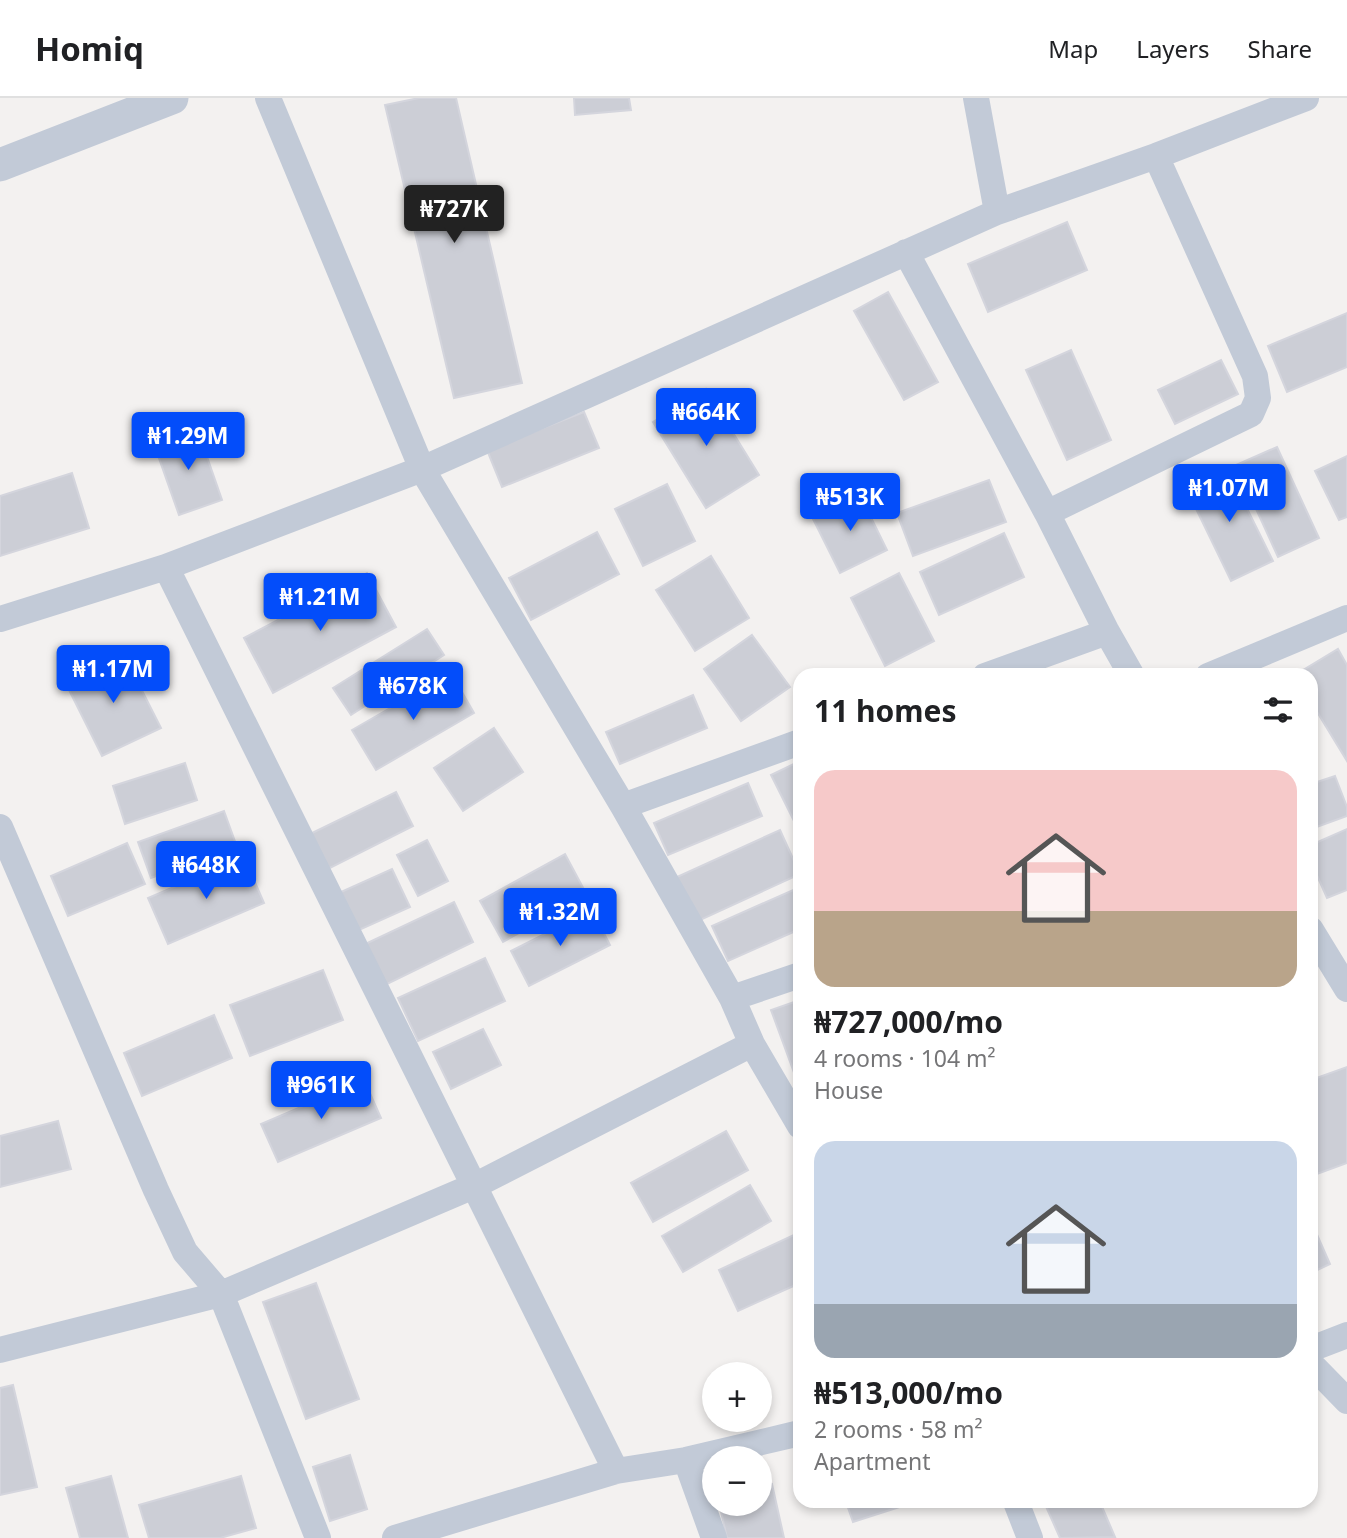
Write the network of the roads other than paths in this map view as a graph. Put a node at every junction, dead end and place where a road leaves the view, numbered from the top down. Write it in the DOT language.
graph roads {
  1 [pos="268,98"];
  2 [pos="976,98"];
  3 [pos="1306,98"];
  4 [pos="165,99"];
  5 [pos="1156,156"];
  6 [pos="0,165"];
  7 [pos="997,212"];
  8 [pos="906,252"];
  9 [pos="422,469"];
  10 [pos="1047,513"];
  11 [pos="166,567"];
  12 [pos="1347,618"];
  13 [pos="0,619"];
  14 [pos="1107,632"];
  15 [pos="1007,668"];
  16 [pos="1127,668"];
  17 [pos="1227,668"];
  18 [pos="793,745"];
  19 [pos="624,806"];
  20 [pos="0,827"];
  21 [pos="1318,941"];
  22 [pos="793,977"];
  23 [pos="1347,989"];
  24 [pos="732,998"];
  25 [pos="752,1044"];
  26 [pos="793,1114"];
  27 [pos="476,1185"];
  28 [pos="221,1294"];
  29 [pos="1347,1335"];
  30 [pos="1318,1346"];
  31 [pos="0,1350"];
  32 [pos="1318,1371"];
  33 [pos="1347,1401"];
  34 [pos="793,1435"];
  35 [pos="686,1460"];
  36 [pos="616,1471"];
  37 [pos="1018,1508"];
  38 [pos="318,1538"];
  39 [pos="395,1538"];
  40 [pos="714,1538"];
  41 [pos="1030,1538"];
  1 -- 9 [label="street"];
  2 -- 7 [label="street"];
  3 -- 5 [label="street"];
  4 -- 6 [label="street"];
  5 -- 7 [label="street"];
  5 -- 10 [label="street"];
  7 -- 8 [label="street"];
  8 -- 9 [label="street"];
  8 -- 10 [label="street"];
  9 -- 11 [label="street"];
  9 -- 19 [label="street"];
  10 -- 14 [label="street"];
  11 -- 13 [label="street"];
  11 -- 27 [label="street"];
  12 -- 17 [label="street"];
  14 -- 15 [label="street"];
  14 -- 16 [label="street"];
  18 -- 19 [label="street"];
  19 -- 24 [label="street"];
  20 -- 28 [label="street"];
  21 -- 23 [label="street"];
  22 -- 24 [label="street"];
  24 -- 25 [label="street"];
  25 -- 26 [label="street"];
  25 -- 27 [label="street"];
  27 -- 28 [label="street"];
  27 -- 36 [label="street"];
  28 -- 31 [label="street"];
  28 -- 38 [label="street"];
  29 -- 30 [label="street"];
  32 -- 33 [label="street"];
  34 -- 35 [label="street"];
  35 -- 36 [label="street"];
  35 -- 40 [label="street"];
  36 -- 39 [label="street"];
  37 -- 41 [label="street"];
}
